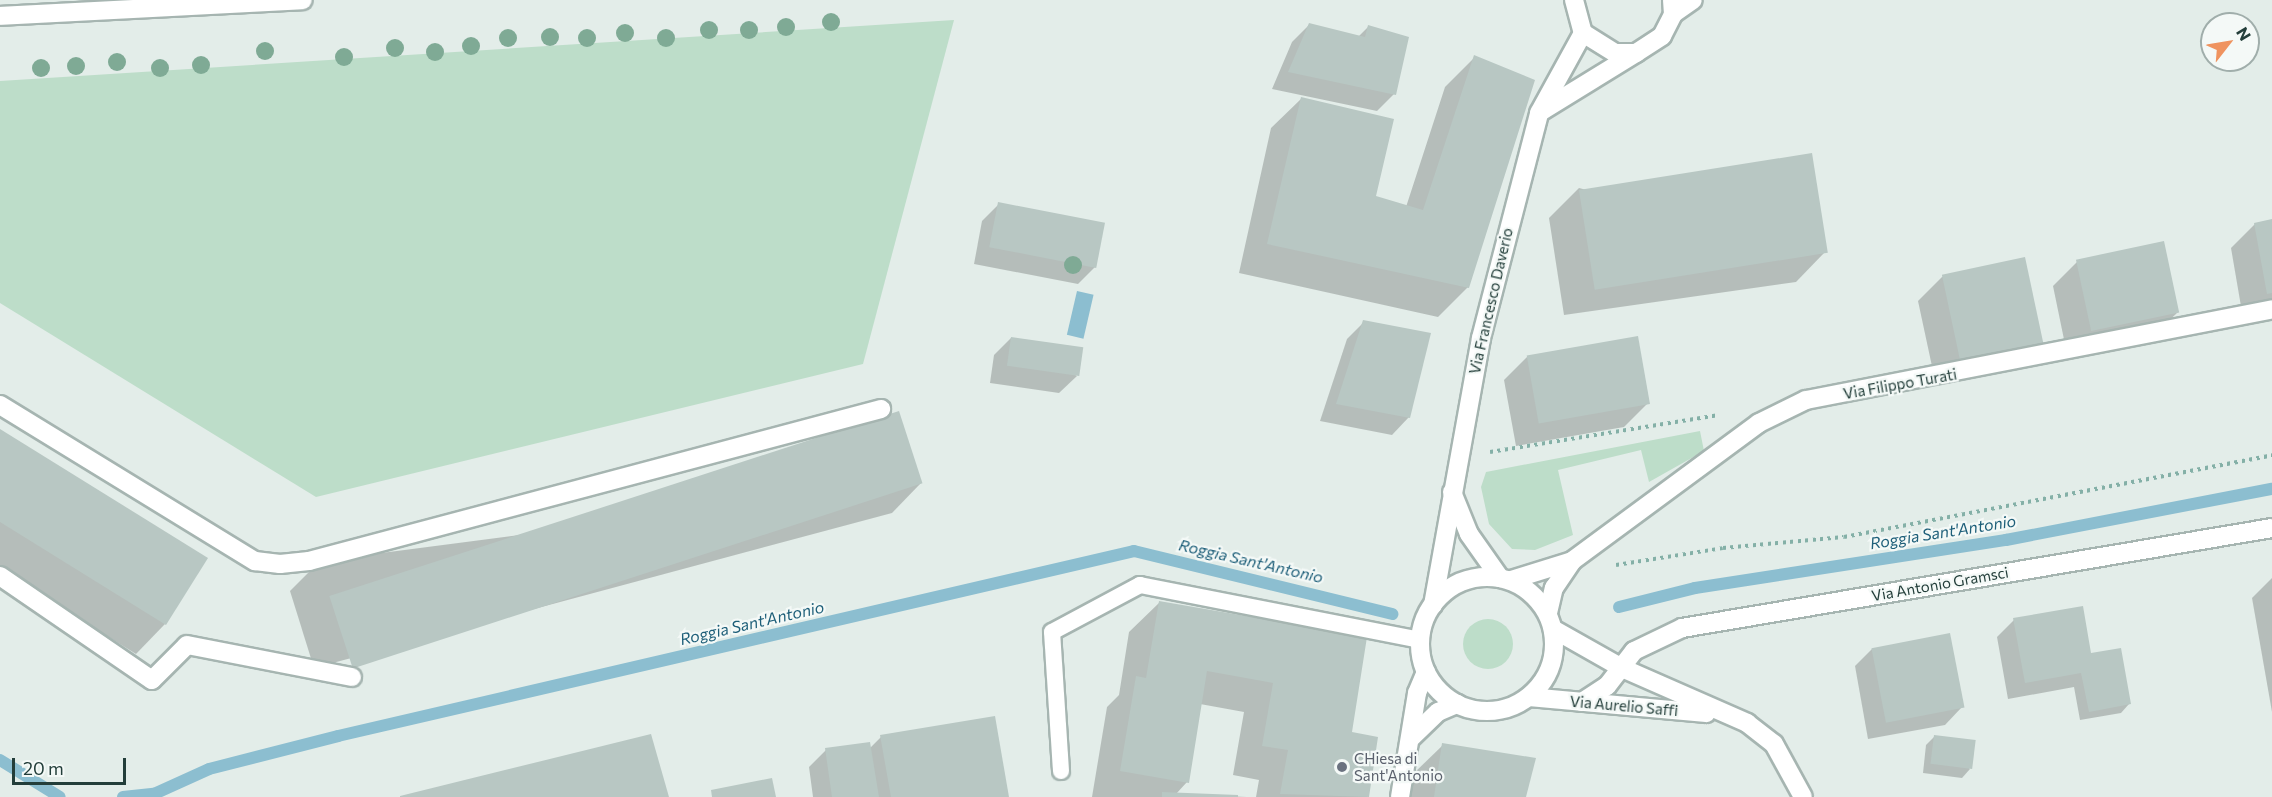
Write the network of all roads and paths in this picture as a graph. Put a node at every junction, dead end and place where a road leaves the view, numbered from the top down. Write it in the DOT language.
graph roads {
  1 [pos="303,0"];
  2 [pos="1574,0"];
  3 [pos="1693,0"];
  4 [pos="1672,7"];
  5 [pos="0,16"];
  6 [pos="1583,33"];
  7 [pos="1636,53"];
  8 [pos="1539,112"];
  9 [pos="2272,309"];
  10 [pos="0,405"];
  11 [pos="881,409"];
  12 [pos="1725,414"];
  13 [pos="2272,455"];
  14 [pos="1458,458"];
  15 [pos="1452,492"];
  16 [pos="2272,528"];
  17 [pos="1572,561"];
  18 [pos="0,576"];
  19 [pos="1506,579"];
  20 [pos="1433,604"];
  21 [pos="1550,621"];
  22 [pos="1420,640"];
  23 [pos="1622,668"];
  24 [pos="1426,672"];
  25 [pos="352,677"];
  26 [pos="1529,697"];
  27 [pos="1582,702"];
  28 [pos="1456,704"];
  29 [pos="1719,714"];
  30 [pos="1412,737"];
  31 [pos="1061,771"];
  32 [pos="1400,797"];
  33 [pos="1803,797"];
  1 -- 5 [label="street"];
  2 -- 6 [label="street"];
  3 -- 4 [label="street"];
  4 -- 7 [label="street"];
  6 -- 7 [label="street"];
  6 -- 8 [label="street, Via Francesco Daverio"];
  7 -- 8 [label="street"];
  8 -- 14 [label="street, Via Francesco Daverio"];
  9 -- 17 [label="street, Via Filippo Turati"];
  10 -- 11 [label="street"];
  12 -- 14 [label="path"];
  13 -- 17 [label="path"];
  14 -- 15 [label="street, Via Francesco Daverio"];
  15 -- 19 [label="street"];
  15 -- 20 [label="street, Via Francesco Daverio"];
  16 -- 23 [label="street, Via Antonio Gramsci"];
  17 -- 19 [label="street, Via Filippo Turati"];
  17 -- 21 [label="street, Via Filippo Turati"];
  18 -- 25 [label="street"];
  19 -- 20 [label="street"];
  19 -- 21 [label="street"];
  20 -- 22 [label="street"];
  21 -- 23 [label="street, Via Aurelio Saffi"];
  21 -- 26 [label="street"];
  22 -- 24 [label="street"];
  22 -- 31 [label="lane"];
  23 -- 27 [label="street, Via Antonio Gramsci"];
  23 -- 29 [label="street, Via Aurelio Saffi"];
  24 -- 28 [label="street"];
  24 -- 30 [label="street"];
  26 -- 27 [label="street, Via Aurelio Saffi"];
  26 -- 28 [label="street"];
  27 -- 29 [label="street, Via Aurelio Saffi"];
  28 -- 30 [label="street"];
  29 -- 33 [label="street, Via Aurelio Saffi"];
  30 -- 32 [label="street"];
}
